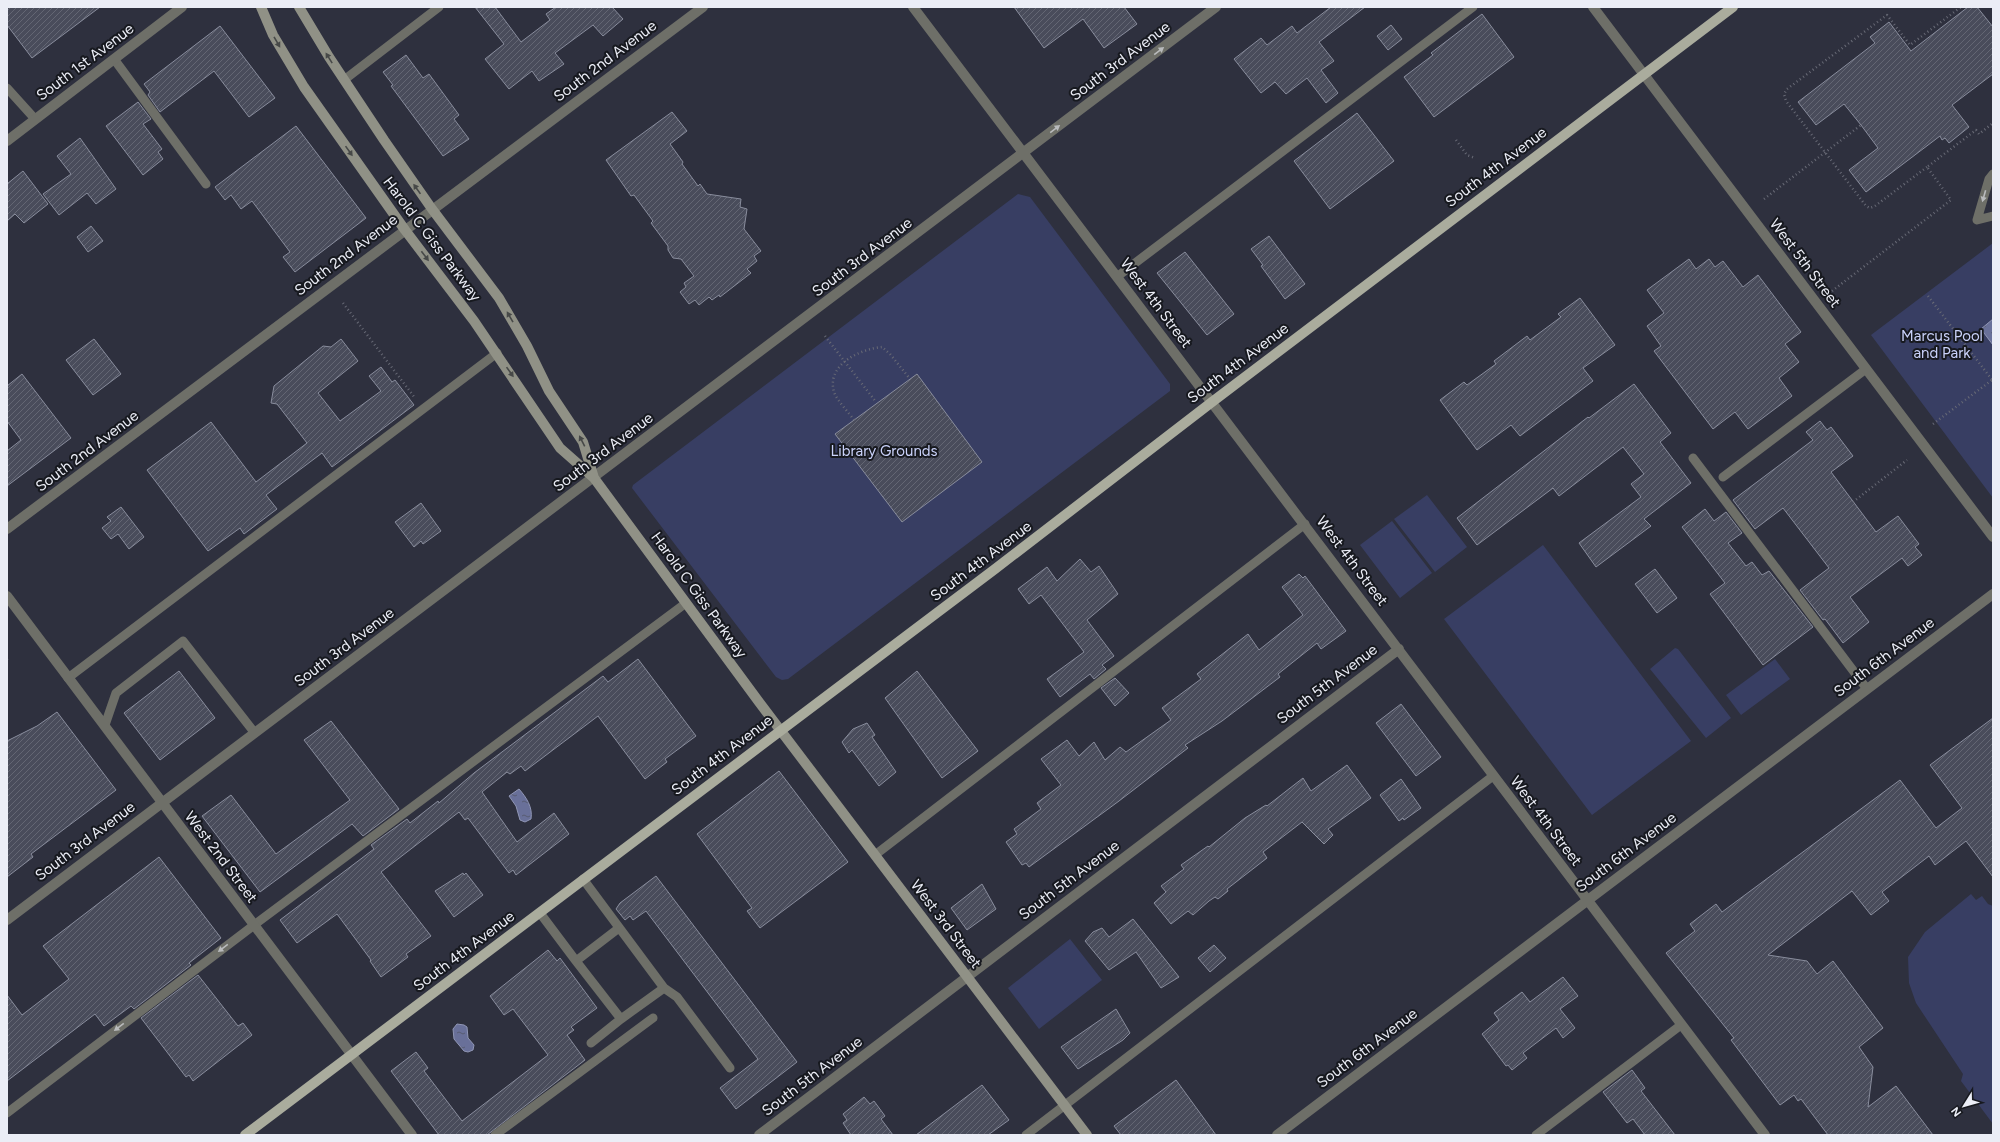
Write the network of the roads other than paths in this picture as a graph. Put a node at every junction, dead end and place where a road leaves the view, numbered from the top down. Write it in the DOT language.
graph roads {
  1 [pos="182,7"];
  2 [pos="261,7"];
  3 [pos="299,7"];
  4 [pos="439,7"];
  5 [pos="703,7"];
  6 [pos="913,7"];
  7 [pos="1216,7"];
  8 [pos="1473,7"];
  9 [pos="1593,7"];
  10 [pos="1733,7"];
  11 [pos="114,59"];
  12 [pos="1644,74"];
  13 [pos="344,80"];
  14 [pos="7,88"];
  15 [pos="36,119"];
  16 [pos="7,140"];
  17 [pos="1024,153"];
  18 [pos="1993,174"];
  19 [pos="206,184"];
  20 [pos="432,210"];
  21 [pos="1993,216"];
  22 [pos="404,230"];
  23 [pos="1118,276"];
  24 [pos="497,353"];
  25 [pos="1866,369"];
  26 [pos="1212,402"];
  27 [pos="1693,458"];
  28 [pos="1723,477"];
  29 [pos="594,478"];
  30 [pos="1305,524"];
  31 [pos="7,529"];
  32 [pos="1993,537"];
  33 [pos="1993,594"];
  34 [pos="7,596"];
  35 [pos="686,603"];
  36 [pos="1398,649"];
  37 [pos="68,678"];
  38 [pos="1867,689"];
  39 [pos="105,725"];
  40 [pos="781,730"];
  41 [pos="254,732"];
  42 [pos="1493,776"];
  43 [pos="161,802"];
  44 [pos="875,855"];
  45 [pos="583,879"];
  46 [pos="1586,901"];
  47 [pos="540,913"];
  48 [pos="7,920"];
  49 [pos="254,925"];
  50 [pos="619,928"];
  51 [pos="576,961"];
  52 [pos="967,976"];
  53 [pos="664,988"];
  54 [pos="653,1018"];
  55 [pos="621,1019"];
  56 [pos="1681,1025"];
  57 [pos="591,1043"];
  58 [pos="352,1055"];
  59 [pos="730,1068"];
  60 [pos="1065,1106"];
  61 [pos="7,1113"];
  62 [pos="245,1135"];
  63 [pos="412,1135"];
  64 [pos="495,1135"];
  65 [pos="759,1135"];
  66 [pos="1026,1135"];
  67 [pos="1087,1135"];
  68 [pos="1277,1135"];
  69 [pos="1536,1135"];
  70 [pos="1765,1135"];
  1 -- 11 [label="street, South 1st Avenue"];
  2 -- 22 [label="main road, Harold C Giss Parkway, one-way"];
  13 -- 3 [label="main road, Harold C Giss Parkway, one-way"];
  4 -- 13 [label="lane"];
  5 -- 20 [label="street, South 2nd Avenue"];
  6 -- 17 [label="street, West 4th Street"];
  17 -- 7 [label="street, South 3rd Avenue, one-way"];
  8 -- 23 [label="lane"];
  9 -- 12 [label="street, West 5th Street"];
  10 -- 12 [label="main road, South 4th Avenue"];
  11 -- 15 [label="street, South 1st Avenue"];
  11 -- 19 [label="lane"];
  12 -- 25 [label="street, West 5th Street"];
  12 -- 26 [label="main road, South 4th Avenue"];
  20 -- 13 [label="main road, Harold C Giss Parkway, one-way"];
  14 -- 15 [label="lane"];
  15 -- 16 [label="street, South 1st Avenue"];
  17 -- 23 [label="street, West 4th Street"];
  17 -- 29 [label="street, South 3rd Avenue"];
  18 -- 21 [label="lane, one-way"];
  20 -- 22 [label="street, South 2nd Avenue"];
  29 -- 20 [label="main road, Harold C Giss Parkway, one-way"];
  22 -- 24 [label="main road, Harold C Giss Parkway, one-way"];
  22 -- 31 [label="street, South 2nd Avenue"];
  23 -- 26 [label="street, West 4th Street"];
  24 -- 29 [label="main road, Harold C Giss Parkway, one-way"];
  24 -- 37 [label="lane"];
  25 -- 28 [label="lane"];
  25 -- 32 [label="street, West 5th Street"];
  26 -- 30 [label="street, West 4th Street"];
  26 -- 40 [label="main road, South 4th Avenue"];
  27 -- 38 [label="lane"];
  29 -- 35 [label="main road, Harold C Giss Parkway"];
  29 -- 41 [label="street, South 3rd Avenue"];
  30 -- 36 [label="street, West 4th Street"];
  30 -- 44 [label="lane"];
  33 -- 38 [label="street, South 6th Avenue"];
  34 -- 37 [label="street, West 2nd Street"];
  35 -- 40 [label="main road, Harold C Giss Parkway"];
  35 -- 49 [label="lane"];
  36 -- 42 [label="street, West 4th Street"];
  36 -- 52 [label="street, South 5th Avenue"];
  37 -- 39 [label="street, West 2nd Street"];
  38 -- 46 [label="street, South 6th Avenue"];
  39 -- 41 [label="lane"];
  39 -- 43 [label="street, West 2nd Street"];
  40 -- 44 [label="main road, West 3rd Street"];
  40 -- 45 [label="main road, South 4th Avenue"];
  41 -- 43 [label="street, South 3rd Avenue"];
  42 -- 46 [label="street, West 4th Street"];
  42 -- 60 [label="lane"];
  43 -- 48 [label="street, South 3rd Avenue"];
  43 -- 49 [label="street, West 2nd Street"];
  44 -- 52 [label="main road, West 3rd Street"];
  45 -- 47 [label="main road, South 4th Avenue"];
  45 -- 50 [label="lane"];
  46 -- 56 [label="street, West 4th Street"];
  46 -- 68 [label="street, South 6th Avenue"];
  47 -- 51 [label="lane"];
  47 -- 58 [label="main road, South 4th Avenue"];
  49 -- 58 [label="street, West 2nd Street"];
  49 -- 61 [label="lane, one-way"];
  50 -- 51 [label="lane"];
  50 -- 53 [label="lane"];
  51 -- 55 [label="lane"];
  52 -- 60 [label="main road, West 3rd Street"];
  52 -- 65 [label="street, South 5th Avenue"];
  53 -- 55 [label="lane"];
  53 -- 59 [label="lane"];
  54 -- 64 [label="lane"];
  55 -- 57 [label="lane"];
  56 -- 69 [label="lane"];
  56 -- 70 [label="street, West 4th Street"];
  58 -- 62 [label="main road, South 4th Avenue"];
  58 -- 63 [label="street, West 2nd Street"];
  60 -- 66 [label="lane"];
  60 -- 67 [label="main road, West 3rd Street"];
}
